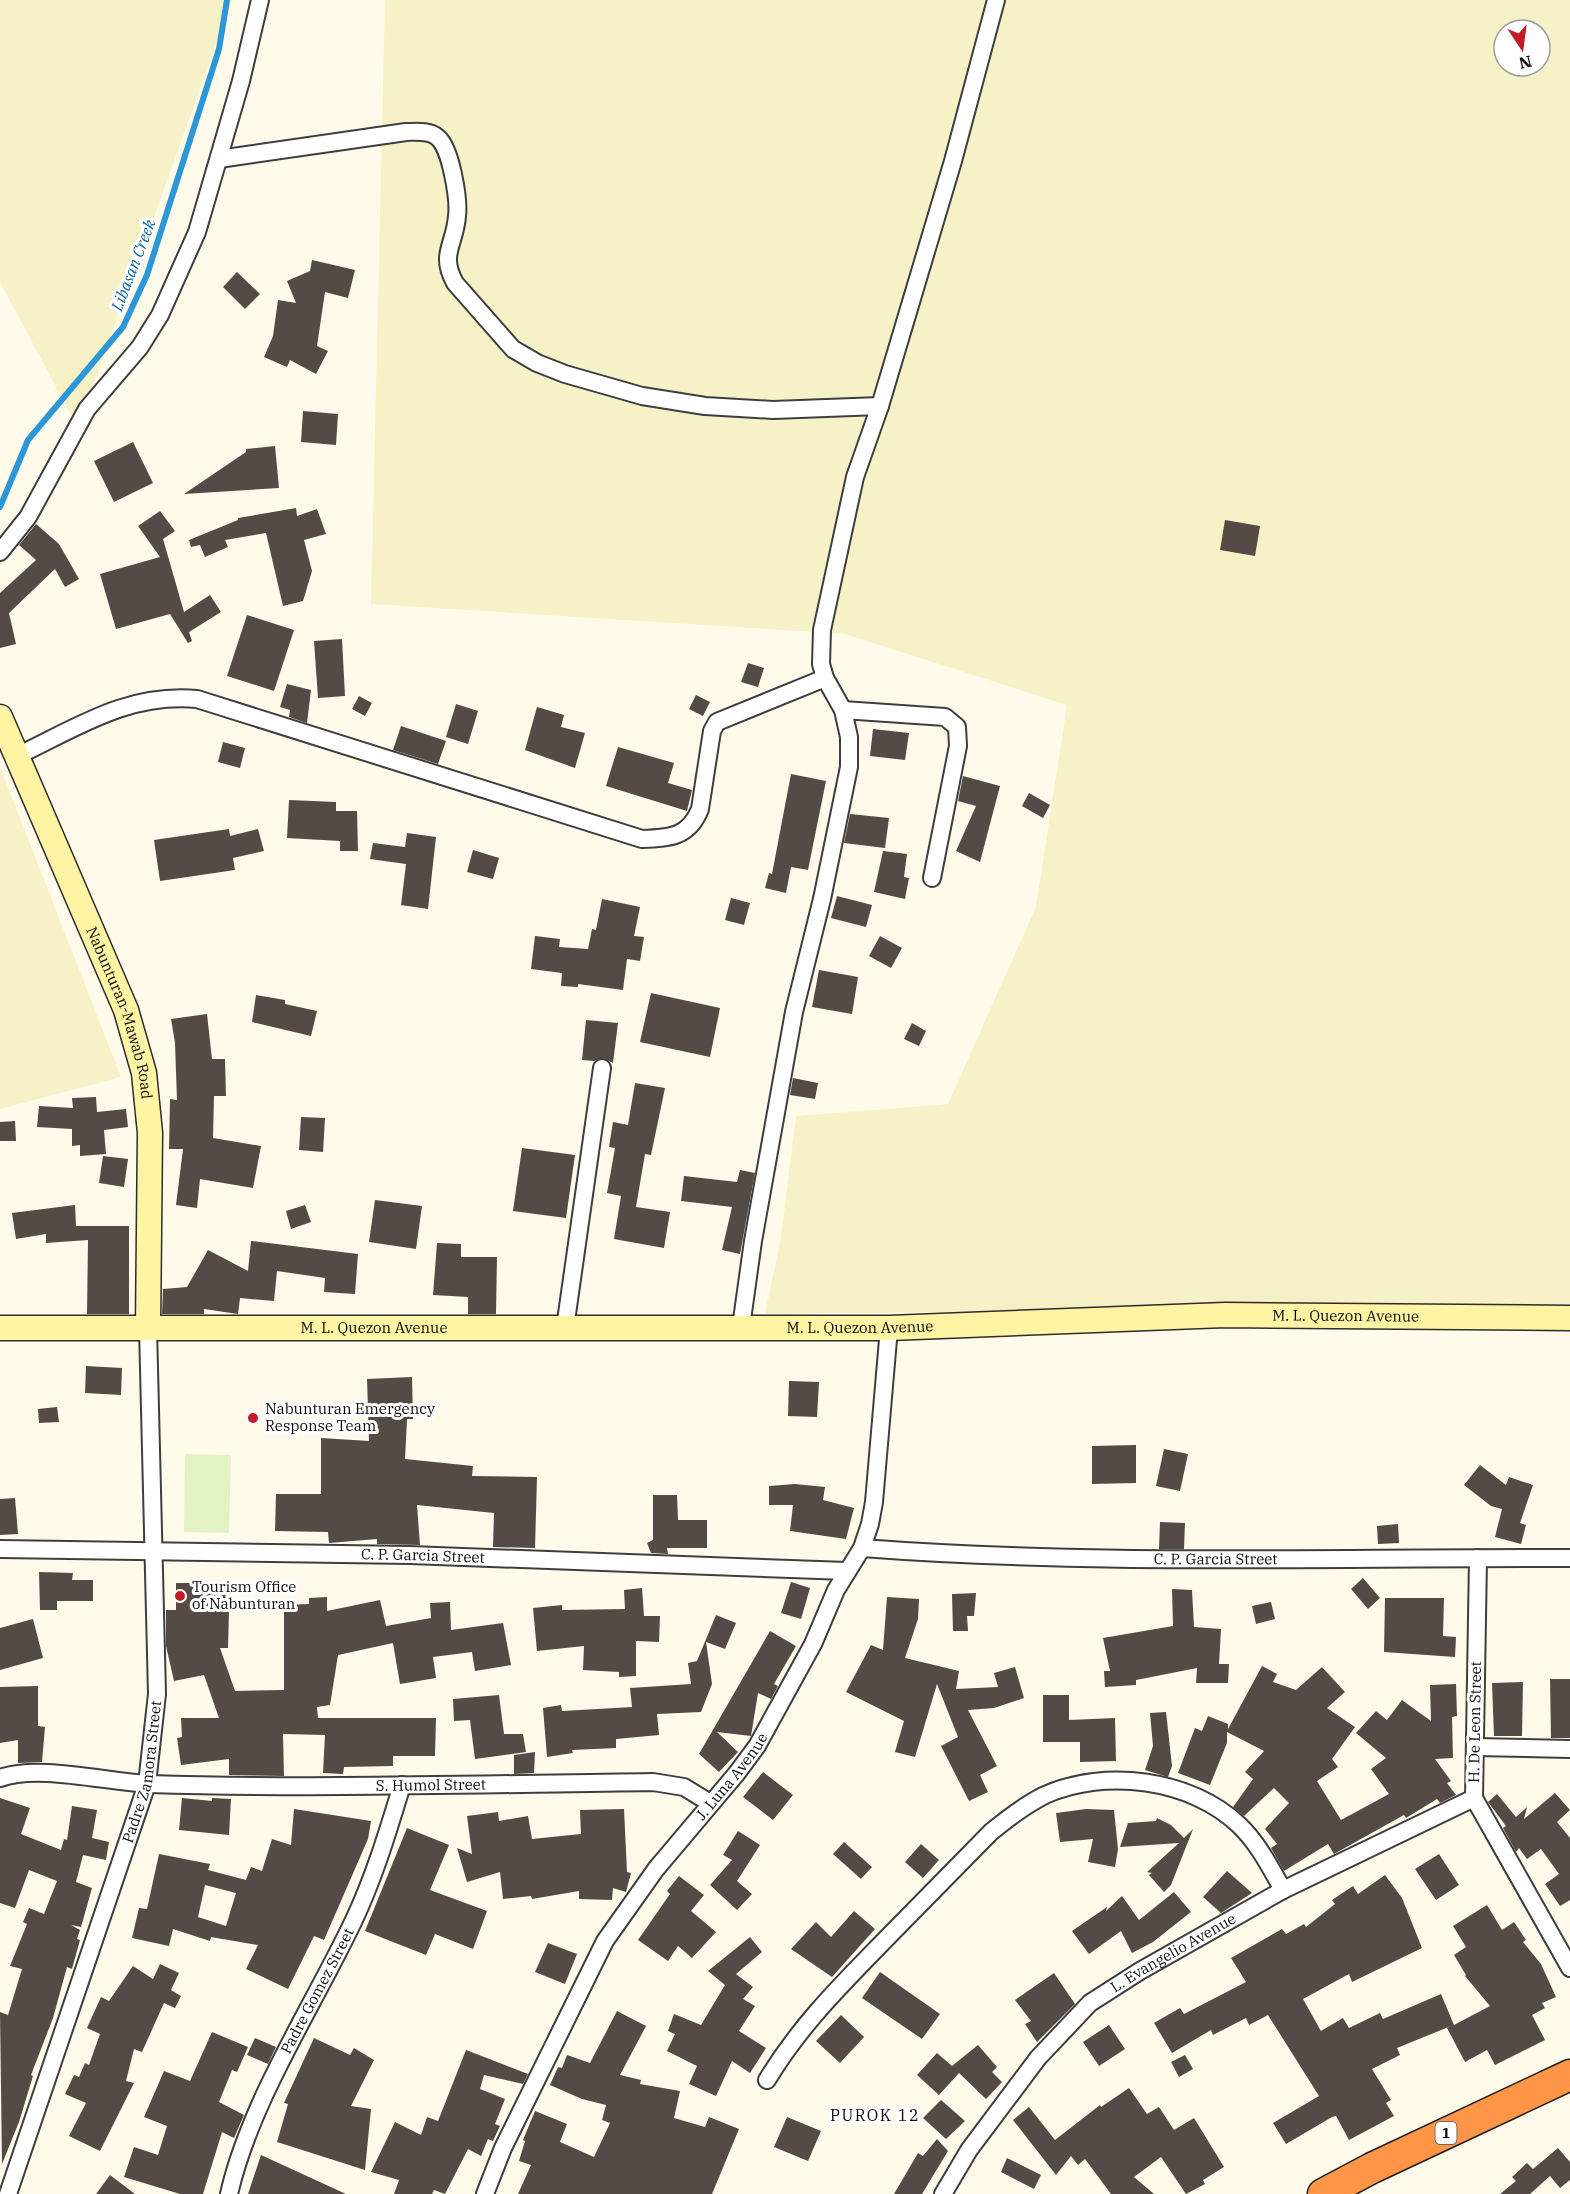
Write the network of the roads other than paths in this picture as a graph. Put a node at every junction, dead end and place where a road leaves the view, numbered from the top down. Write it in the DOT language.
graph roads {
  1 [pos="260,0"];
  2 [pos="996,0"];
  3 [pos="219,159"];
  4 [pos="880,406"];
  5 [pos="0,552"];
  6 [pos="825,678"];
  7 [pos="843,710"];
  8 [pos="0,717"];
  9 [pos="17,756"];
  10 [pos="932,878"];
  11 [pos="602,1068"];
  12 [pos="1570,1318"];
  13 [pos="741,1327"];
  14 [pos="0,1328"];
  15 [pos="148,1328"];
  16 [pos="565,1328"];
  17 [pos="890,1328"];
  18 [pos="0,1548"];
  19 [pos="862,1548"];
  20 [pos="152,1552"];
  21 [pos="1478,1558"];
  22 [pos="1570,1558"];
  23 [pos="847,1571"];
  24 [pos="1475,1747"];
  25 [pos="1570,1749"];
  26 [pos="0,1778"];
  27 [pos="147,1784"];
  28 [pos="402,1785"];
  29 [pos="1474,1797"];
  30 [pos="710,1803"];
  31 [pos="1283,1890"];
  32 [pos="1570,1968"];
  33 [pos="1570,2075"];
  34 [pos="767,2080"];
  35 [pos="8,2194"];
  36 [pos="229,2194"];
  37 [pos="485,2194"];
  38 [pos="943,2194"];
  39 [pos="1323,2194"];
  1 -- 3 [label="street"];
  2 -- 4 [label="street"];
  3 -- 4 [label="street"];
  3 -- 5 [label="street"];
  4 -- 6 [label="street"];
  6 -- 7 [label="street"];
  6 -- 9 [label="street"];
  7 -- 10 [label="street"];
  7 -- 13 [label="street"];
  8 -- 9 [label="main road, Nabunturan-Mawab Road"];
  9 -- 15 [label="main road, Nabunturan-Mawab Road"];
  11 -- 16 [label="street"];
  12 -- 17 [label="main road, M. L. Quezon Avenue"];
  13 -- 16 [label="main road, M. L. Quezon Avenue"];
  13 -- 17 [label="main road, M. L. Quezon Avenue"];
  14 -- 15 [label="main road, M. L. Quezon Avenue"];
  15 -- 16 [label="main road, M. L. Quezon Avenue"];
  15 -- 20 [label="street, Padre Zamora Street"];
  17 -- 19 [label="street, J. Luna Avenue"];
  18 -- 20 [label="street, C. P. Garcia Street"];
  19 -- 21 [label="street, C. P. Garcia Street"];
  19 -- 23 [label="street, J. Luna Avenue"];
  20 -- 23 [label="street, C. P. Garcia Street"];
  20 -- 27 [label="street, Padre Zamora Street"];
  21 -- 22 [label="street, C. P. Garcia Street"];
  21 -- 24 [label="street, H. De Leon Street"];
  23 -- 30 [label="street, J. Luna Avenue"];
  24 -- 25 [label="street"];
  24 -- 29 [label="street, H. De Leon Street"];
  26 -- 27 [label="street, S. Humol Street"];
  27 -- 28 [label="street, S. Humol Street"];
  27 -- 35 [label="street, Padre Zamora Street"];
  28 -- 30 [label="street, S. Humol Street"];
  28 -- 36 [label="street, Padre Gomez Street"];
  29 -- 31 [label="street, L. Evangelio Avenue"];
  29 -- 32 [label="street, H. De Leon Street"];
  30 -- 37 [label="street, J. Luna Avenue"];
  31 -- 34 [label="street"];
  31 -- 38 [label="street, L. Evangelio Avenue"];
  33 -- 39 [label="highway, 1"];
}
